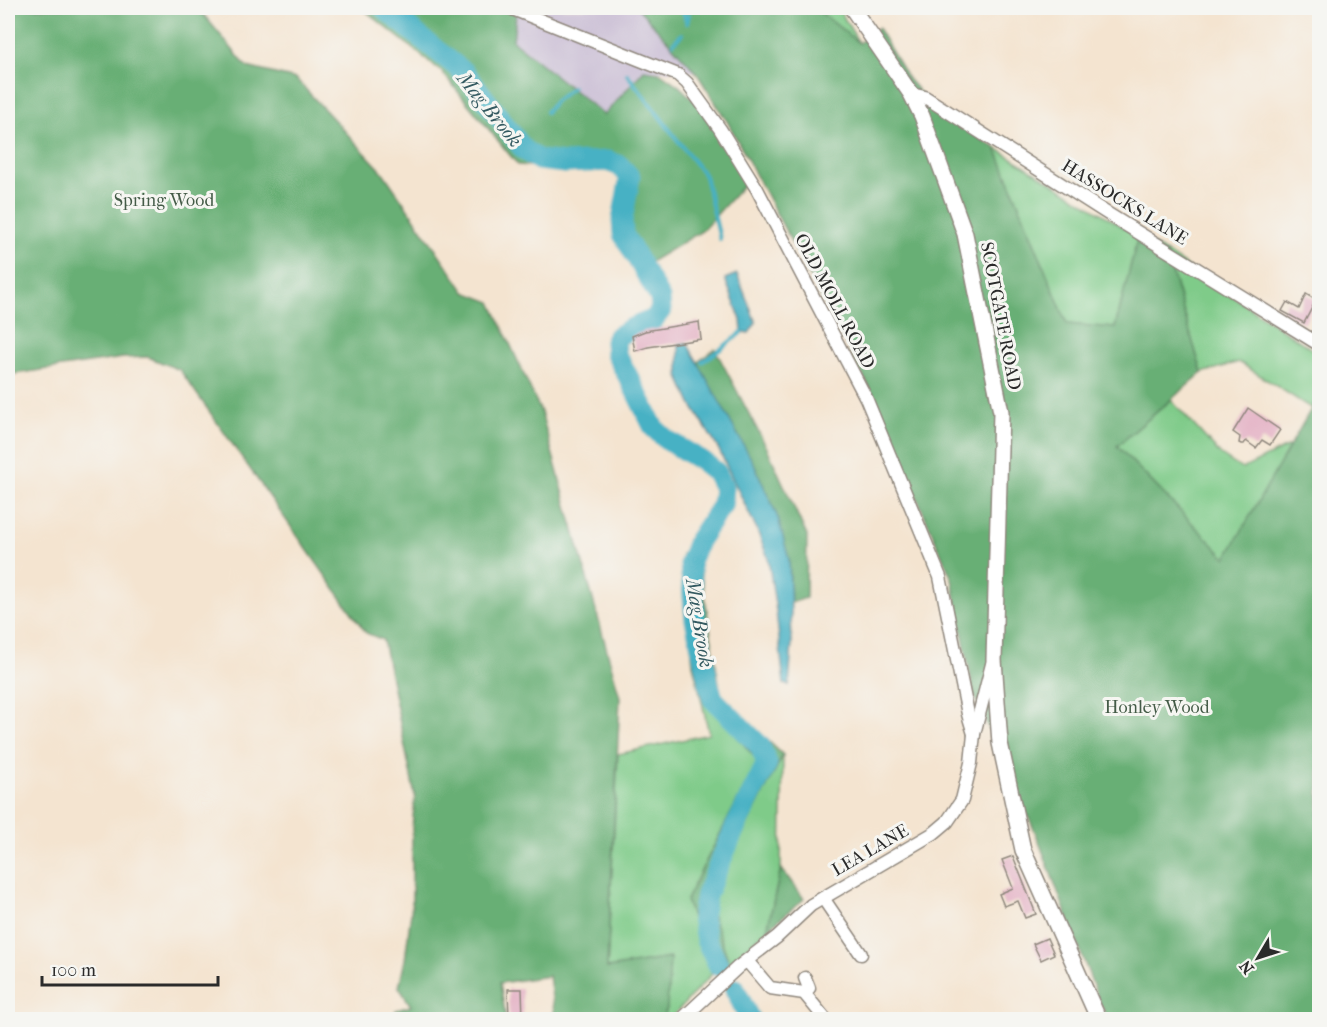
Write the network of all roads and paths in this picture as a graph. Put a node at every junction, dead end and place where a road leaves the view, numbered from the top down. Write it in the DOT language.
graph roads {
  1 [pos="510,8"];
  2 [pos="852,8"];
  3 [pos="911,94"];
  4 [pos="1320,345"];
  5 [pos="994,660"];
  6 [pos="974,734"];
  7 [pos="823,898"];
  8 [pos="861,954"];
  9 [pos="747,960"];
  10 [pos="806,978"];
  11 [pos="804,993"];
  12 [pos="681,1020"];
  13 [pos="826,1020"];
  14 [pos="1099,1020"];
  1 -- 6 [label="street, OLD MOLL ROAD"];
  2 -- 3 [label="street, SCOTGATE ROAD"];
  3 -- 4 [label="street, HASSOCKS LANE"];
  3 -- 5 [label="street, SCOTGATE ROAD"];
  5 -- 6 [label="street, LEA LANE"];
  5 -- 14 [label="street, SCOTGATE ROAD"];
  6 -- 7 [label="street, LEA LANE"];
  7 -- 8 [label="street"];
  7 -- 9 [label="street, LEA LANE"];
  9 -- 11 [label="street"];
  9 -- 12 [label="street, LEA LANE"];
  10 -- 11 [label="street"];
  11 -- 13 [label="street"];
}
